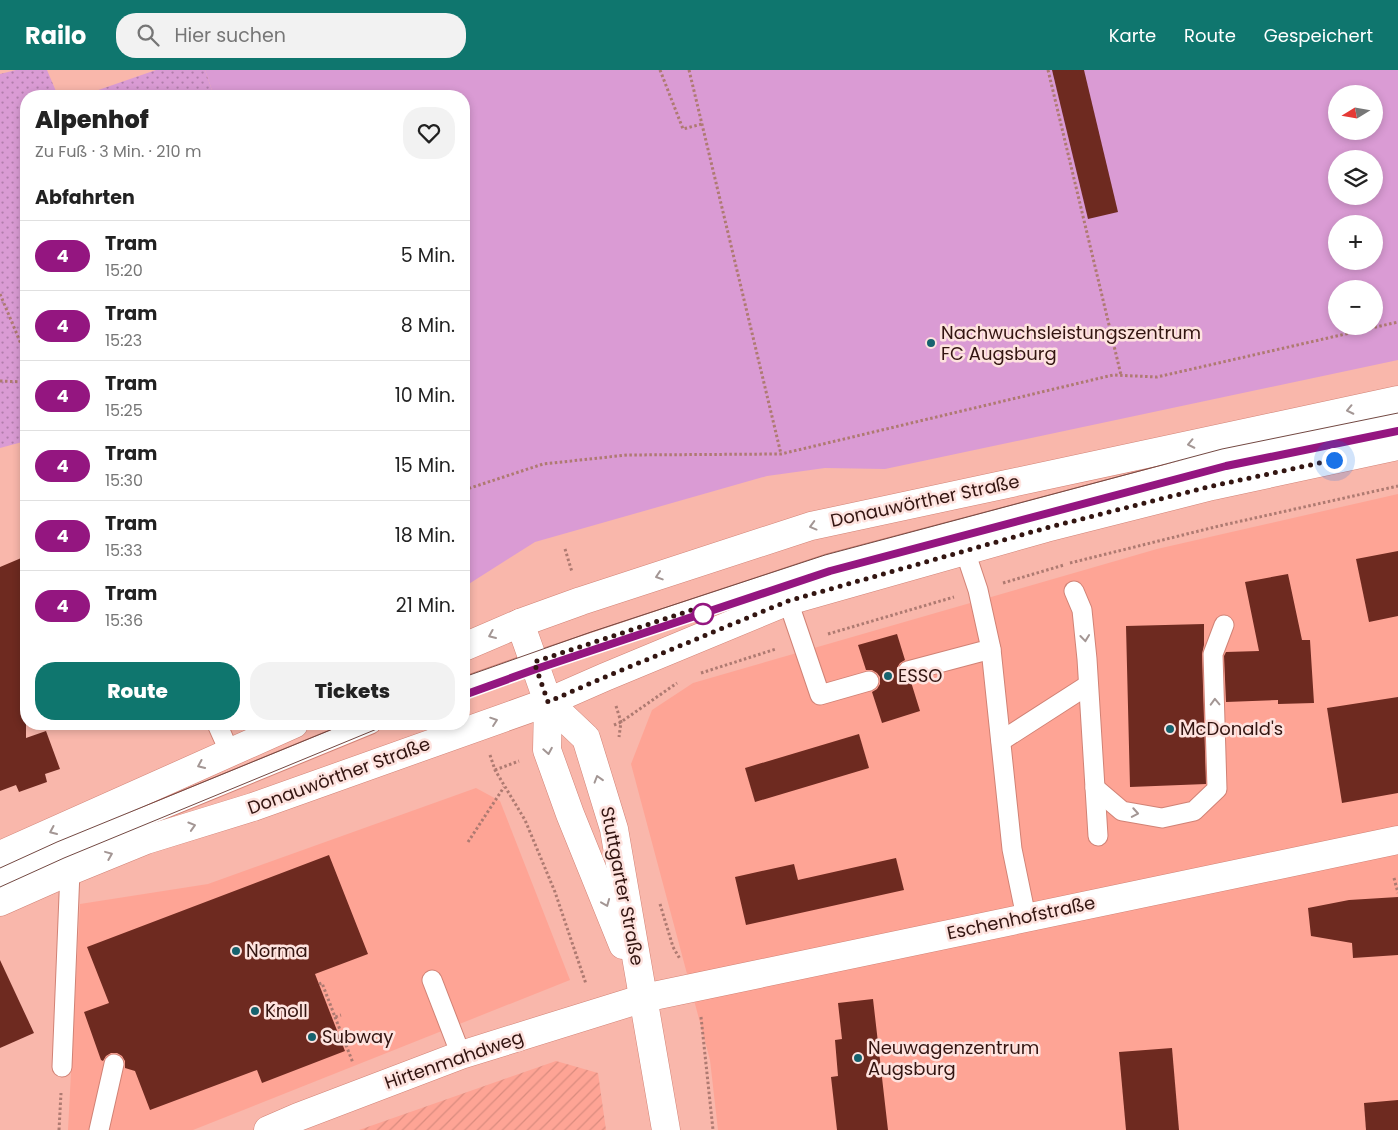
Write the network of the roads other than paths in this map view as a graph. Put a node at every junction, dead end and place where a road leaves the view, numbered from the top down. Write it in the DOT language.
graph roads {
  1 [pos="1398,400"];
  2 [pos="1398,423"];
  3 [pos="1398,446"];
  4 [pos="966,552"];
  5 [pos="1074,591"];
  6 [pos="788,601"];
  7 [pos="520,623"];
  8 [pos="1224,625"];
  9 [pos="470,644"];
  10 [pos="991,649"];
  11 [pos="534,662"];
  12 [pos="908,670"];
  13 [pos="869,681"];
  14 [pos="470,685"];
  15 [pos="1088,685"];
  16 [pos="548,702"];
  17 [pos="470,729"];
  18 [pos="220,730"];
  19 [pos="281,730"];
  20 [pos="356,730"];
  21 [pos="468,730"];
  22 [pos="1001,741"];
  23 [pos="230,753"];
  24 [pos="1095,788"];
  25 [pos="1098,836"];
  26 [pos="1398,840"];
  27 [pos="0,855"];
  28 [pos="70,871"];
  29 [pos="0,879"];
  30 [pos="0,902"];
  31 [pos="1026,917"];
  32 [pos="432,980"];
  33 [pos="644,998"];
  34 [pos="461,1055"];
  35 [pos="114,1064"];
  36 [pos="62,1067"];
  37 [pos="99,1130"];
  38 [pos="268,1130"];
  39 [pos="666,1130"];
  1 -- 7 [label="main road, Donauwörther Straße, one-way"];
  2 -- 11 [label="lane"];
  3 -- 4 [label="main road, Donauwörther Straße"];
  4 -- 6 [label="main road, Donauwörther Straße"];
  4 -- 10 [label="lane"];
  5 -- 15 [label="lane, one-way"];
  6 -- 13 [label="lane"];
  6 -- 16 [label="main road, Donauwörther Straße"];
  7 -- 9 [label="main road, Donauwörther Straße, one-way"];
  7 -- 11 [label="main road, Stuttgarter Straße"];
  24 -- 8 [label="lane, one-way"];
  10 -- 12 [label="lane"];
  10 -- 22 [label="lane"];
  11 -- 14 [label="lane"];
  11 -- 16 [label="main road, Stuttgarter Straße"];
  15 -- 22 [label="lane"];
  15 -- 24 [label="lane"];
  17 -- 16 [label="main road, Donauwörther Straße, one-way"];
  16 -- 33 [label="main road, Stuttgarter Straße, one-way"];
  33 -- 16 [label="main road, Stuttgarter Straße, one-way"];
  18 -- 23 [label="lane"];
  19 -- 23 [label="main road"];
  20 -- 29 [label="lane"];
  28 -- 21 [label="main road, Donauwörther Straße, one-way"];
  22 -- 31 [label="lane"];
  23 -- 27 [label="main road, one-way"];
  24 -- 25 [label="lane"];
  26 -- 31 [label="main road, Eschenhofstraße"];
  28 -- 30 [label="main road, Donauwörther Straße"];
  28 -- 36 [label="lane"];
  31 -- 33 [label="main road, Eschenhofstraße"];
  32 -- 34 [label="lane"];
  33 -- 34 [label="main road, Hirtenmahdweg"];
  33 -- 39 [label="main road, Stuttgarter Straße"];
  34 -- 38 [label="main road, Hirtenmahdweg"];
  35 -- 37 [label="lane"];
}
